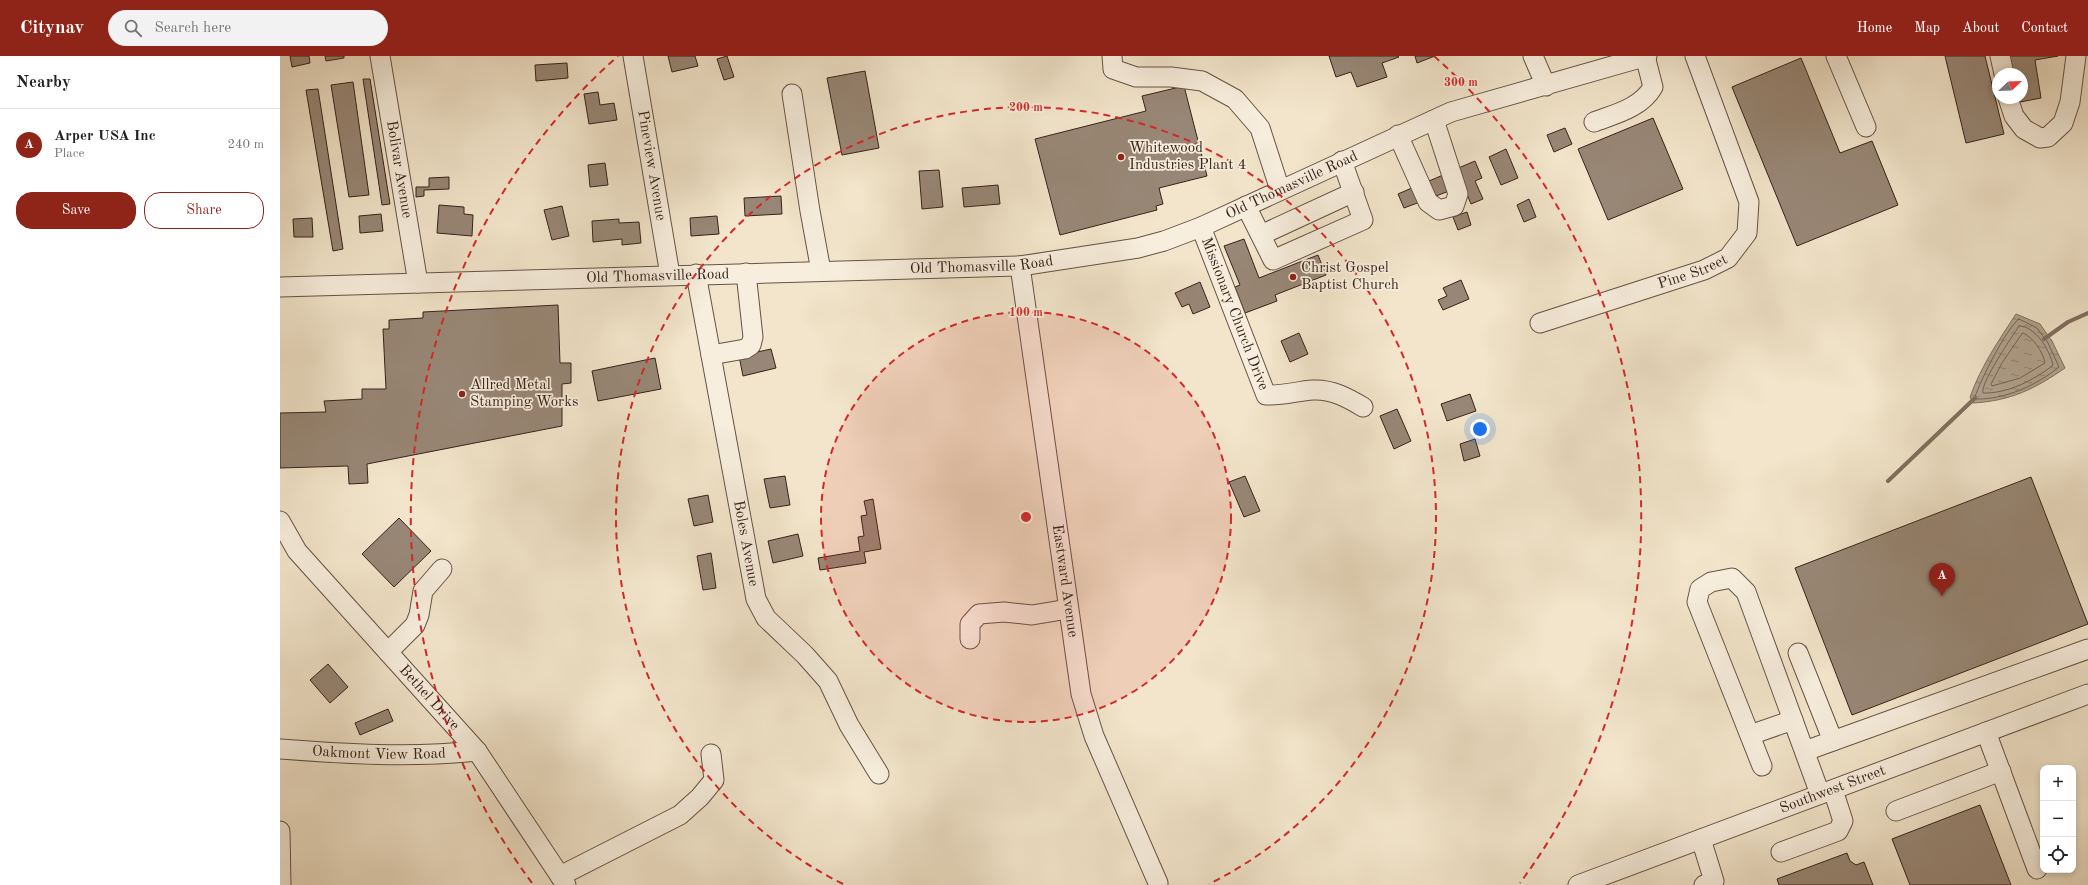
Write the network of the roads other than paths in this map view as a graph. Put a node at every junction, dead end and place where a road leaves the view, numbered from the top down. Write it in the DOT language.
graph roads {
  1 [pos="380,56"];
  2 [pos="633,56"];
  3 [pos="1112,56"];
  4 [pos="1533,56"];
  5 [pos="1646,56"];
  6 [pos="1694,56"];
  7 [pos="1836,56"];
  8 [pos="2000,56"];
  9 [pos="2076,56"];
  10 [pos="2003,68"];
  11 [pos="1546,86"];
  12 [pos="792,94"];
  13 [pos="2010,104"];
  14 [pos="1434,120"];
  15 [pos="1594,122"];
  16 [pos="1866,127"];
  17 [pos="1398,135"];
  18 [pos="1342,161"];
  19 [pos="1280,190"];
  20 [pos="1354,192"];
  21 [pos="1246,206"];
  22 [pos="1201,227"];
  23 [pos="1261,235"];
  24 [pos="1020,266"];
  25 [pos="821,271"];
  26 [pos="746,273"];
  27 [pos="696,274"];
  28 [pos="670,275"];
  29 [pos="418,283"];
  30 [pos="280,288"];
  31 [pos="1540,323"];
  32 [pos="711,355"];
  33 [pos="1363,407"];
  34 [pos="280,521"];
  35 [pos="442,569"];
  36 [pos="1068,609"];
  37 [pos="970,639"];
  38 [pos="2088,649"];
  39 [pos="388,652"];
  40 [pos="1798,653"];
  41 [pos="2088,694"];
  42 [pos="1793,720"];
  43 [pos="1986,732"];
  44 [pos="1750,735"];
  45 [pos="1833,741"];
  46 [pos="477,751"];
  47 [pos="1805,751"];
  48 [pos="280,754"];
  49 [pos="711,754"];
  50 [pos="1762,766"];
  51 [pos="2001,771"];
  52 [pos="879,774"];
  53 [pos="1826,792"];
  54 [pos="1896,811"];
  55 [pos="280,831"];
  56 [pos="1701,839"];
  57 [pos="1781,852"];
  58 [pos="2037,869"];
  59 [pos="563,881"];
  60 [pos="1158,883"];
  61 [pos="1711,884"];
  62 [pos="281,885"];
  63 [pos="1578,885"];
  1 -- 29 [label="street, Bolivar Avenue"];
  2 -- 28 [label="street, Pineview Avenue"];
  3 -- 19 [label="street"];
  4 -- 11 [label="street"];
  5 -- 11 [label="street, Old Thomasville Road"];
  5 -- 15 [label="street"];
  6 -- 31 [label="street, Pine Street"];
  7 -- 16 [label="street"];
  8 -- 10 [label="street"];
  9 -- 13 [label="street"];
  11 -- 14 [label="street, Old Thomasville Road"];
  12 -- 25 [label="street"];
  14 -- 17 [label="street, Old Thomasville Road"];
  14 -- 17 [label="street"];
  17 -- 18 [label="street, Old Thomasville Road"];
  18 -- 19 [label="street, Old Thomasville Road"];
  18 -- 20 [label="street"];
  19 -- 21 [label="street, Old Thomasville Road"];
  20 -- 23 [label="street"];
  20 -- 23 [label="street"];
  21 -- 22 [label="street, Old Thomasville Road"];
  21 -- 23 [label="street"];
  22 -- 24 [label="street, Old Thomasville Road"];
  22 -- 33 [label="street, Missionary Church Drive"];
  24 -- 25 [label="street, Old Thomasville Road"];
  24 -- 36 [label="street, Eastward Avenue"];
  25 -- 26 [label="street, Old Thomasville Road"];
  26 -- 27 [label="street, Old Thomasville Road"];
  26 -- 32 [label="street"];
  27 -- 28 [label="street, Old Thomasville Road"];
  27 -- 32 [label="street, Boles Avenue"];
  28 -- 29 [label="street, Old Thomasville Road"];
  29 -- 30 [label="street, Old Thomasville Road"];
  32 -- 52 [label="street, Boles Avenue"];
  34 -- 39 [label="street, Bethel Drive"];
  35 -- 39 [label="street"];
  36 -- 37 [label="street"];
  36 -- 60 [label="street, Eastward Avenue"];
  38 -- 45 [label="street"];
  39 -- 46 [label="street, Bethel Drive"];
  40 -- 45 [label="street"];
  41 -- 43 [label="street, Southwest Street"];
  42 -- 44 [label="street"];
  42 -- 44 [label="street"];
  42 -- 47 [label="street"];
  43 -- 51 [label="street"];
  43 -- 53 [label="street, Southwest Street"];
  44 -- 50 [label="street"];
  45 -- 47 [label="street"];
  46 -- 48 [label="street, Oakmont View Road"];
  46 -- 59 [label="street, Bethel Drive"];
  47 -- 53 [label="street"];
  49 -- 59 [label="street"];
  51 -- 54 [label="street"];
  51 -- 58 [label="street"];
  53 -- 56 [label="street, Southwest Street"];
  53 -- 57 [label="street"];
  55 -- 62 [label="street"];
  56 -- 61 [label="street"];
  56 -- 63 [label="street, Southwest Street"];
}
